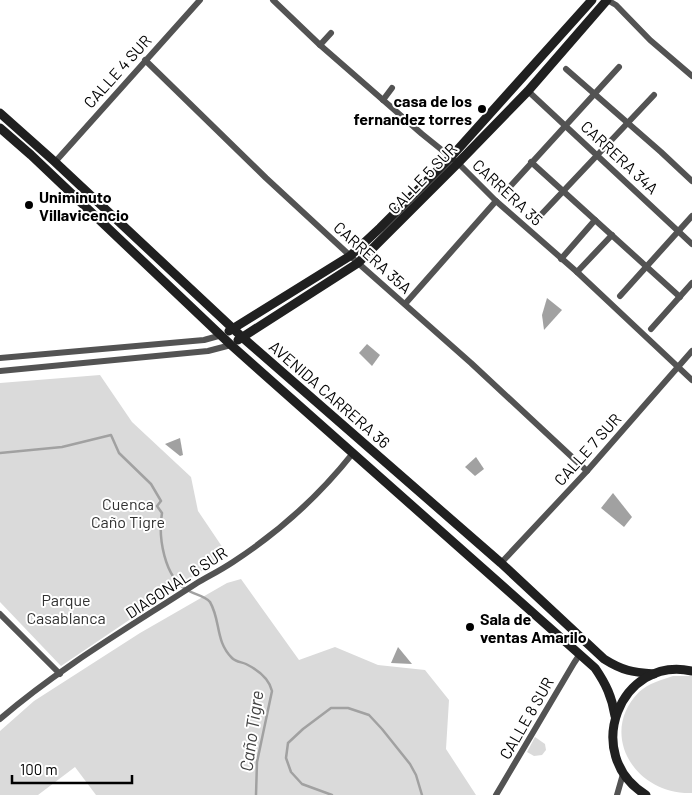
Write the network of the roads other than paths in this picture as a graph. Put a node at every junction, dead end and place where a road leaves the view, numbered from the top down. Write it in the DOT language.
graph roads {
  1 [pos="200,0"];
  2 [pos="273,0"];
  3 [pos="592,0"];
  4 [pos="607,0"];
  5 [pos="614,3"];
  6 [pos="330,33"];
  7 [pos="320,44"];
  8 [pos="145,60"];
  9 [pos="619,66"];
  10 [pos="566,69"];
  11 [pos="692,76"];
  12 [pos="392,88"];
  13 [pos="528,90"];
  14 [pos="594,94"];
  15 [pos="654,95"];
  16 [pos="384,100"];
  17 [pos="0,113"];
  18 [pos="627,123"];
  19 [pos="566,124"];
  20 [pos="0,128"];
  21 [pos="597,155"];
  22 [pos="451,157"];
  23 [pos="55,162"];
  24 [pos="531,162"];
  25 [pos="458,164"];
  26 [pos="692,181"];
  27 [pos="506,191"];
  28 [pos="564,191"];
  29 [pos="496,201"];
  30 [pos="692,216"];
  31 [pos="536,220"];
  32 [pos="595,220"];
  33 [pos="678,231"];
  34 [pos="612,234"];
  35 [pos="692,244"];
  36 [pos="350,256"];
  37 [pos="561,259"];
  38 [pos="358,264"];
  39 [pos="647,267"];
  40 [pos="577,272"];
  41 [pos="692,284"];
  42 [pos="620,296"];
  43 [pos="680,297"];
  44 [pos="406,304"];
  45 [pos="232,328"];
  46 [pos="651,329"];
  47 [pos="222,335"];
  48 [pos="242,338"];
  49 [pos="231,344"];
  50 [pos="692,351"];
  51 [pos="0,358"];
  52 [pos="677,367"];
  53 [pos="0,371"];
  54 [pos="692,380"];
  55 [pos="353,453"];
  56 [pos="587,471"];
  57 [pos="501,563"];
  58 [pos="0,614"];
  59 [pos="580,654"];
  60 [pos="692,671"];
  61 [pos="60,674"];
  62 [pos="654,674"];
  63 [pos="615,716"];
  64 [pos="0,719"];
  65 [pos="623,774"];
  66 [pos="496,795"];
  67 [pos="617,795"];
  68 [pos="646,795"];
  1 -- 8 [label="street, CALLE 4 SUR"];
  2 -- 7 [label="street, CARRERA 35"];
  3 -- 22 [label="main road, CALLE 5 SUR"];
  4 -- 5 [label="street"];
  4 -- 13 [label="main road, CALLE 5 SUR"];
  5 -- 11 [label="street"];
  6 -- 7 [label="street"];
  7 -- 16 [label="street, CARRERA 35"];
  8 -- 23 [label="street, CALLE 4 SUR"];
  8 -- 36 [label="street, CARRERA 35A"];
  9 -- 14 [label="street"];
  10 -- 14 [label="street"];
  12 -- 16 [label="street"];
  13 -- 19 [label="street, CARRERA 34A"];
  13 -- 25 [label="main road, CALLE 5 SUR"];
  14 -- 18 [label="street"];
  14 -- 19 [label="street"];
  15 -- 18 [label="street"];
  16 -- 22 [label="street, CARRERA 35"];
  17 -- 23 [label="main road, AVENIDA CARRERA 36"];
  18 -- 21 [label="street"];
  18 -- 26 [label="street"];
  19 -- 21 [label="street, CARRERA 34A"];
  19 -- 24 [label="street"];
  20 -- 47 [label="main road, AVENIDA CARRERA 36"];
  21 -- 28 [label="street"];
  21 -- 33 [label="street, CARRERA 34A"];
  22 -- 25 [label="street, CARRERA 35"];
  22 -- 36 [label="main road, CALLE 5 SUR"];
  23 -- 45 [label="main road, AVENIDA CARRERA 36"];
  24 -- 27 [label="street"];
  24 -- 28 [label="street"];
  25 -- 29 [label="street, CARRERA 35"];
  25 -- 38 [label="main road, CALLE 5 SUR"];
  28 -- 31 [label="street"];
  28 -- 32 [label="street"];
  29 -- 37 [label="street, CARRERA 35"];
  29 -- 44 [label="street"];
  30 -- 33 [label="street"];
  32 -- 34 [label="street"];
  32 -- 37 [label="street"];
  33 -- 35 [label="street, CARRERA 34A"];
  33 -- 39 [label="street"];
  34 -- 39 [label="street"];
  34 -- 40 [label="street"];
  36 -- 38 [label="street, CARRERA 35A"];
  36 -- 45 [label="main road, CALLE 5 SUR"];
  37 -- 40 [label="street, CARRERA 35"];
  38 -- 44 [label="street, CARRERA 35A"];
  38 -- 48 [label="main road, CALLE 5 SUR"];
  39 -- 42 [label="street"];
  39 -- 43 [label="street"];
  40 -- 52 [label="street, CARRERA 35"];
  41 -- 43 [label="street"];
  43 -- 46 [label="street"];
  44 -- 56 [label="street, CARRERA 35A"];
  45 -- 47 [label="main road, CALLE 5 SUR"];
  45 -- 48 [label="main road, AVENIDA CARRERA 36"];
  47 -- 49 [label="main road, AVENIDA CARRERA 36"];
  47 -- 51 [label="street"];
  48 -- 49 [label="main road, CALLE 5 SUR"];
  48 -- 57 [label="main road, AVENIDA CARRERA 36"];
  49 -- 53 [label="street"];
  49 -- 55 [label="main road, AVENIDA CARRERA 36"];
  50 -- 52 [label="street, CALLE 7 SUR"];
  52 -- 54 [label="street, CARRERA 35"];
  52 -- 56 [label="street, CALLE 7 SUR"];
  55 -- 59 [label="main road, AVENIDA CARRERA 36"];
  55 -- 61 [label="street, DIAGONAL 6 SUR"];
  56 -- 57 [label="street, CALLE 7 SUR"];
  57 -- 62 [label="main road, AVENIDA CARRERA 36"];
  58 -- 61 [label="street"];
  59 -- 63 [label="main road, AVENIDA CARRERA 36"];
  59 -- 66 [label="street, CALLE 8 SUR"];
  60 -- 62 [label="main road"];
  61 -- 64 [label="street, DIAGONAL 6 SUR"];
  62 -- 63 [label="main road"];
  63 -- 65 [label="main road"];
  65 -- 67 [label="street"];
  65 -- 68 [label="main road"];
}
